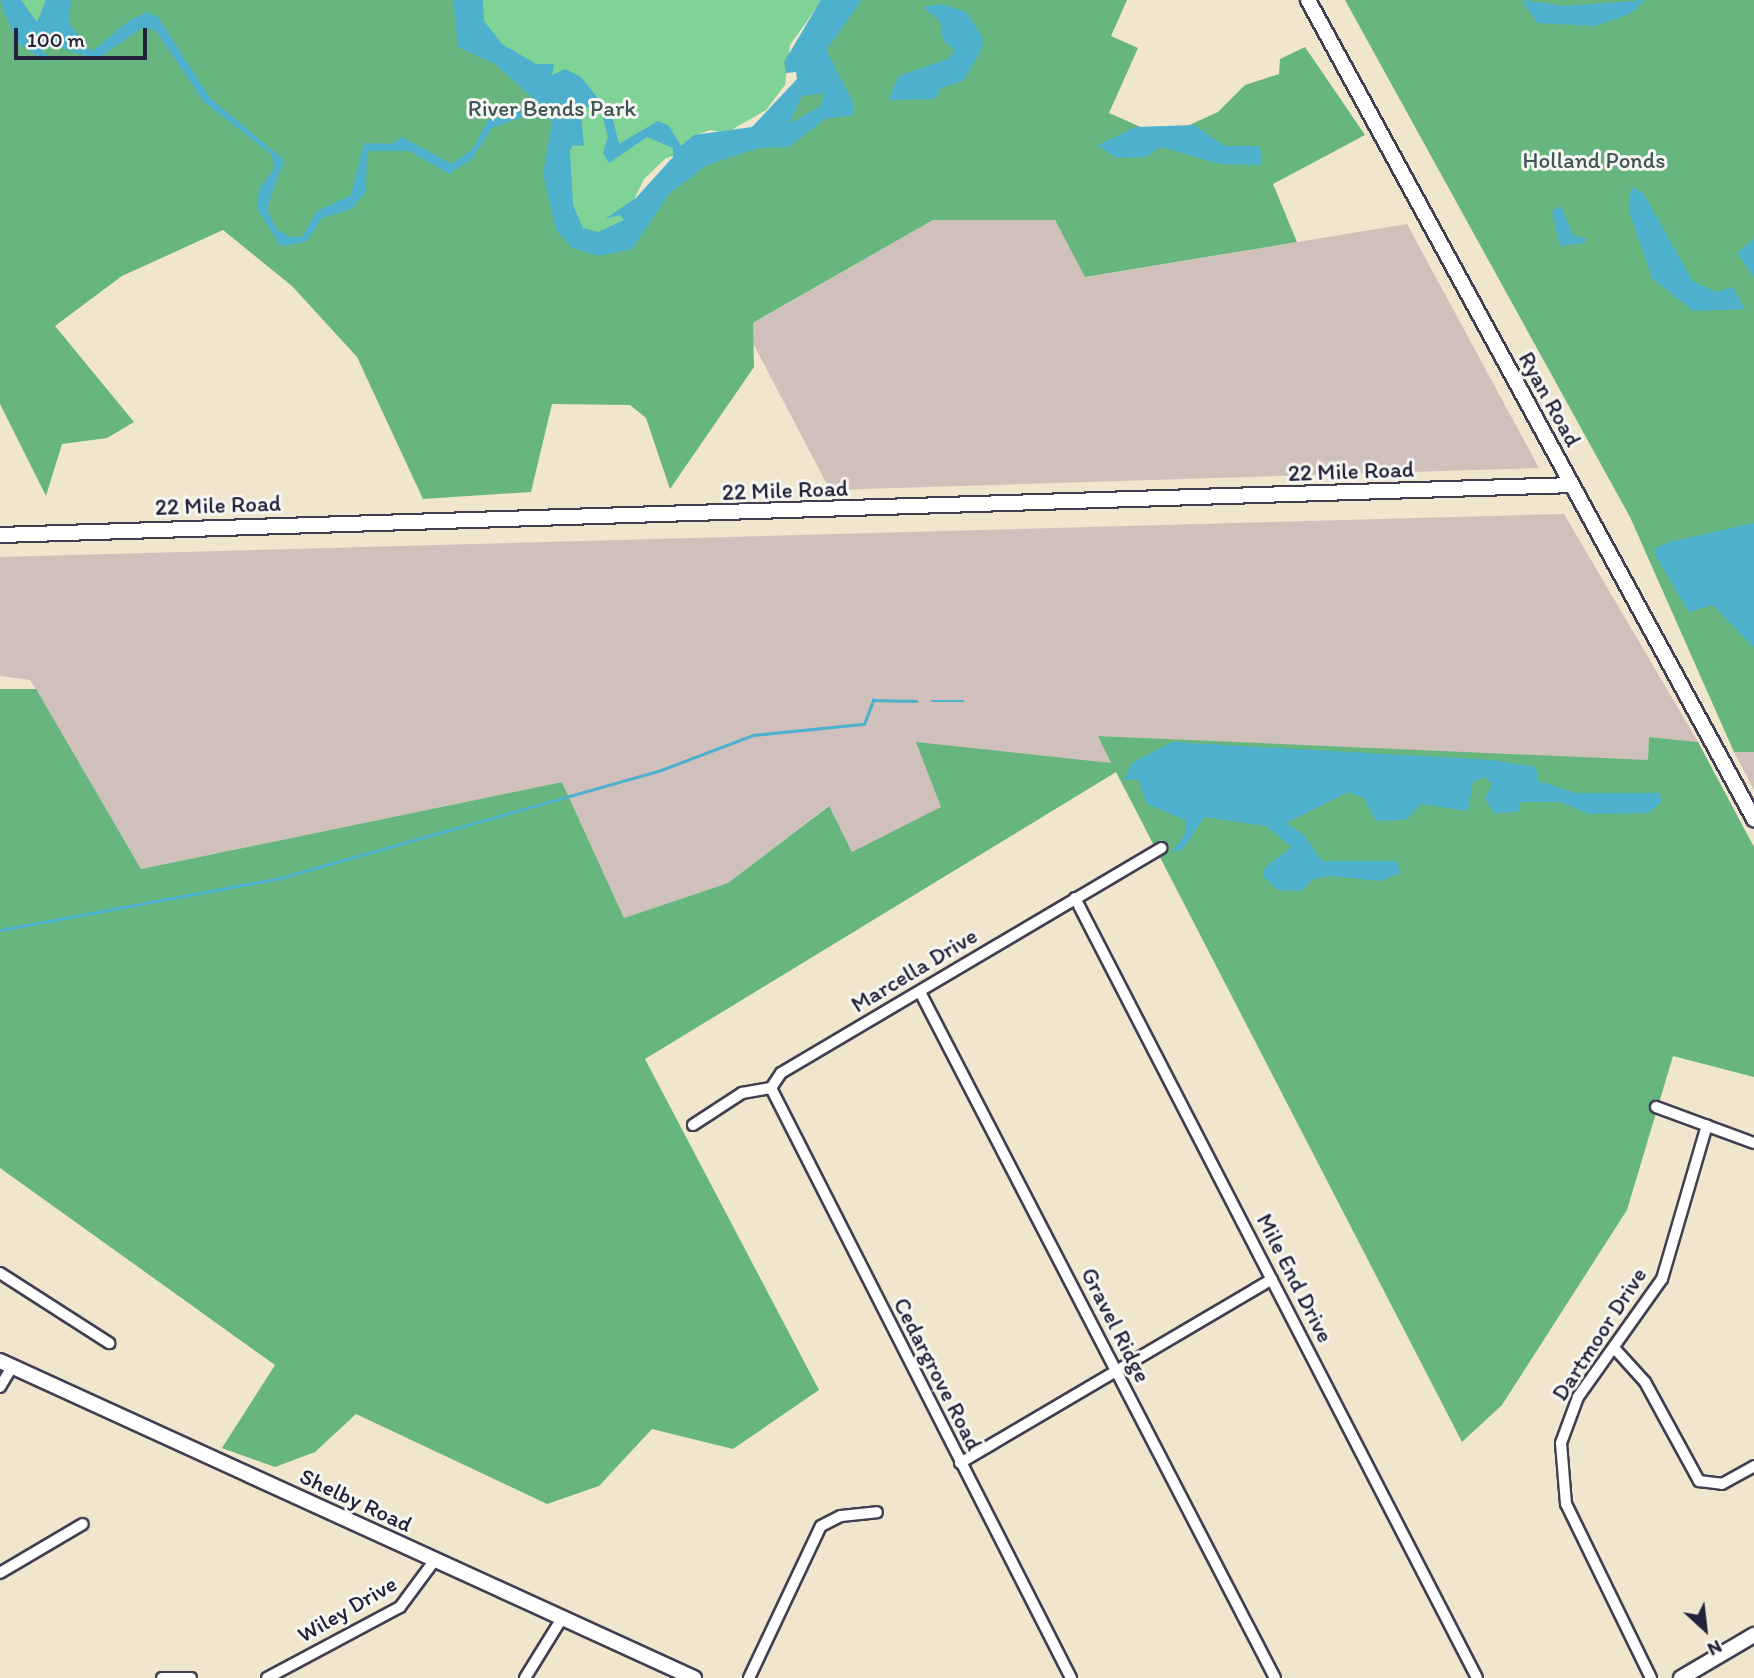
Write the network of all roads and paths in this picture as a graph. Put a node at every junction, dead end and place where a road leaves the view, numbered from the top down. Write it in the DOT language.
graph roads {
  1 [pos="1308,0"];
  2 [pos="1571,485"];
  3 [pos="0,535"];
  4 [pos="1754,819"];
  5 [pos="1161,848"];
  6 [pos="1075,898"];
  7 [pos="920,992"];
  8 [pos="771,1088"];
  9 [pos="1656,1107"];
  10 [pos="693,1125"];
  11 [pos="1707,1125"];
  12 [pos="1754,1143"];
  13 [pos="0,1273"];
  14 [pos="1272,1279"];
  15 [pos="109,1343"];
  16 [pos="1616,1350"];
  17 [pos="6,1364"];
  18 [pos="1115,1369"];
  19 [pos="0,1387"];
  20 [pos="960,1463"];
  21 [pos="1754,1466"];
  22 [pos="877,1512"];
  23 [pos="83,1524"];
  24 [pos="434,1561"];
  25 [pos="0,1573"];
  26 [pos="561,1620"];
  27 [pos="1754,1634"];
  28 [pos="162,1678"];
  29 [pos="191,1678"];
  30 [pos="267,1678"];
  31 [pos="525,1678"];
  32 [pos="694,1678"];
  33 [pos="749,1678"];
  34 [pos="1071,1678"];
  35 [pos="1275,1678"];
  36 [pos="1477,1678"];
  37 [pos="1651,1678"];
  38 [pos="1681,1678"];
  1 -- 2 [label="street, Ryan Road"];
  2 -- 3 [label="street, 22 Mile Road"];
  2 -- 4 [label="street, Ryan Road"];
  5 -- 6 [label="street, Marcella Drive"];
  6 -- 7 [label="street, Marcella Drive"];
  6 -- 14 [label="street, Mile End Drive"];
  7 -- 8 [label="street, Marcella Drive"];
  7 -- 18 [label="street, Gravel Ridge"];
  8 -- 10 [label="street"];
  8 -- 20 [label="street, Cedargrove Road"];
  9 -- 11 [label="street"];
  11 -- 12 [label="street"];
  11 -- 16 [label="street, Dartmoor Drive"];
  13 -- 15 [label="street"];
  14 -- 18 [label="street"];
  14 -- 36 [label="street, Mile End Drive"];
  16 -- 21 [label="street"];
  16 -- 37 [label="street, Dartmoor Drive"];
  17 -- 19 [label="street"];
  17 -- 24 [label="street, Shelby Road"];
  18 -- 20 [label="street"];
  18 -- 35 [label="street, Gravel Ridge"];
  20 -- 34 [label="street, Cedargrove Road"];
  22 -- 33 [label="street"];
  23 -- 25 [label="street"];
  24 -- 26 [label="street, Shelby Road"];
  24 -- 30 [label="street, Wiley Drive"];
  26 -- 31 [label="street"];
  26 -- 32 [label="street, Shelby Road"];
  27 -- 38 [label="street"];
  28 -- 29 [label="street"];
}
